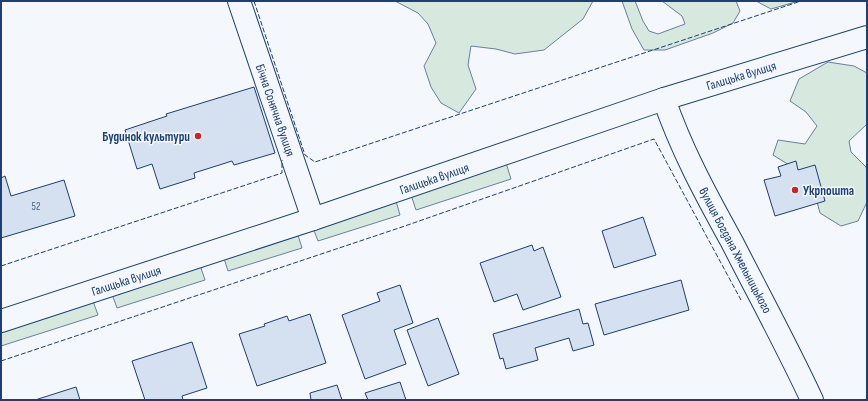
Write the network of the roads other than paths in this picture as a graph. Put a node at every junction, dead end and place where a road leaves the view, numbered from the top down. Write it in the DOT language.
graph roads {
  1 [pos="239,1"];
  2 [pos="867,37"];
  3 [pos="664,99"];
  4 [pos="313,219"];
  5 [pos="1,320"];
  6 [pos="812,400"];
  1 -- 4 [label="street, Бічна Сонячна вулиця"];
  2 -- 3 [label="street, Галицька вулиця"];
  3 -- 4 [label="street, Галицька вулиця"];
  3 -- 6 [label="street, вулиця Богдана Хмельницького"];
  4 -- 5 [label="street, Галицька вулиця"];
}
